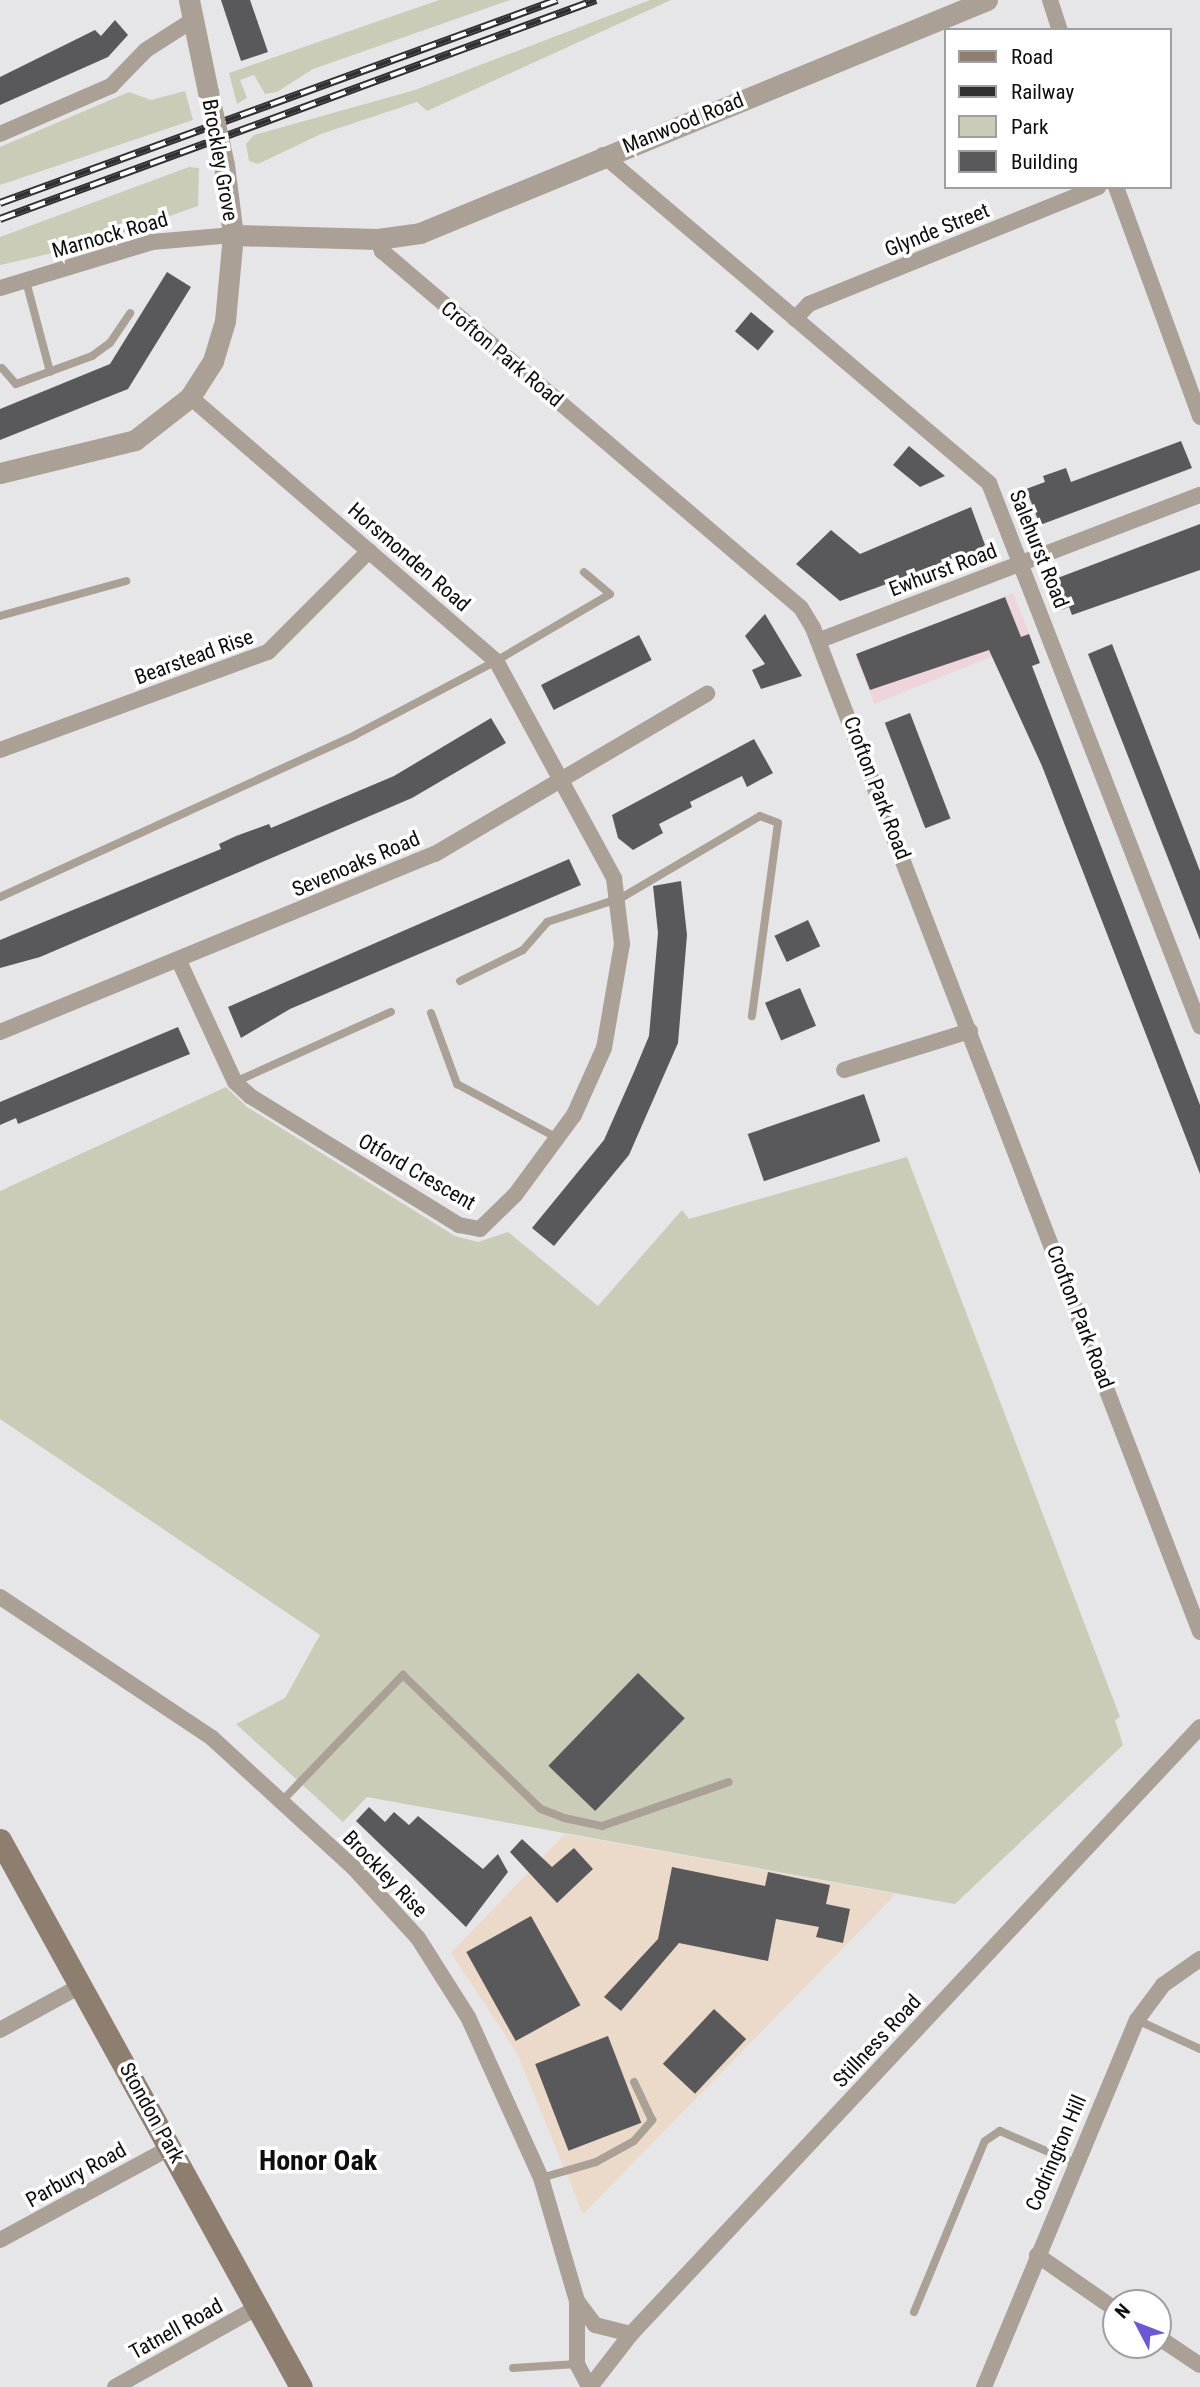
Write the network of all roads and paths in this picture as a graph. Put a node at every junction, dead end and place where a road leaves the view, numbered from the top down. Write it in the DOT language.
graph roads {
  1 [pos="987,0"];
  2 [pos="1050,0"];
  3 [pos="191,10"];
  4 [pos="1059,28"];
  5 [pos="0,134"];
  6 [pos="603,155"];
  7 [pos="1093,189"];
  8 [pos="1117,189"];
  9 [pos="233,235"];
  10 [pos="378,239"];
  11 [pos="26,281"];
  12 [pos="0,288"];
  13 [pos="130,313"];
  14 [pos="795,319"];
  15 [pos="2,368"];
  16 [pos="50,372"];
  17 [pos="190,397"];
  18 [pos="1200,416"];
  19 [pos="0,473"];
  20 [pos="1200,495"];
  21 [pos="369,551"];
  22 [pos="1023,563"];
  23 [pos="584,572"];
  24 [pos="127,581"];
  25 [pos="0,616"];
  26 [pos="820,640"];
  27 [pos="496,661"];
  28 [pos="707,694"];
  29 [pos="0,750"];
  30 [pos="559,782"];
  31 [pos="0,897"];
  32 [pos="621,898"];
  33 [pos="179,961"];
  34 [pos="460,981"];
  35 [pos="391,1012"];
  36 [pos="431,1013"];
  37 [pos="752,1016"];
  38 [pos="1200,1026"];
  39 [pos="970,1031"];
  40 [pos="0,1032"];
  41 [pos="844,1070"];
  42 [pos="235,1082"];
  43 [pos="559,1139"];
  44 [pos="0,1597"];
  45 [pos="1200,1632"];
  46 [pos="1200,1727"];
  47 [pos="729,1782"];
  48 [pos="282,1801"];
  49 [pos="0,1840"];
  50 [pos="1200,1959"];
  51 [pos="80,1986"];
  52 [pos="1137,2020"];
  53 [pos="0,2030"];
  54 [pos="1200,2049"];
  55 [pos="634,2082"];
  56 [pos="171,2147"];
  57 [pos="1074,2163"];
  58 [pos="541,2178"];
  59 [pos="0,2240"];
  60 [pos="1037,2255"];
  61 [pos="1102,2300"];
  62 [pos="577,2301"];
  63 [pos="258,2307"];
  64 [pos="914,2312"];
  65 [pos="631,2334"];
  66 [pos="1172,2346"];
  67 [pos="577,2364"];
  68 [pos="1200,2365"];
  69 [pos="513,2368"];
  70 [pos="115,2387"];
  71 [pos="301,2387"];
  72 [pos="589,2387"];
  73 [pos="984,2387"];
  1 -- 6 [label="street, Manwood Road"];
  2 -- 4 [label="street"];
  3 -- 5 [label="street"];
  3 -- 9 [label="street, Brockley Grove, bridge"];
  6 -- 10 [label="street, Manwood Road"];
  6 -- 14 [label="street, Salehurst Road"];
  7 -- 14 [label="street, Glynde Street"];
  8 -- 18 [label="street"];
  9 -- 10 [label="street"];
  9 -- 11 [label="street, Marnock Road"];
  9 -- 17 [label="street, Brockley Grove"];
  10 -- 26 [label="street, Crofton Park Road"];
  11 -- 12 [label="street, Marnock Road"];
  11 -- 16 [label="lane"];
  13 -- 16 [label="lane"];
  14 -- 22 [label="street, Salehurst Road"];
  15 -- 16 [label="lane"];
  17 -- 19 [label="street, Brockley Grove"];
  17 -- 21 [label="street, Horsmonden Road"];
  20 -- 22 [label="street, Ewhurst Road"];
  21 -- 27 [label="street, Horsmonden Road"];
  21 -- 29 [label="street, Bearstead Rise"];
  22 -- 26 [label="street, Ewhurst Road"];
  22 -- 38 [label="street, Salehurst Road"];
  23 -- 27 [label="lane"];
  24 -- 25 [label="lane"];
  26 -- 39 [label="street, Crofton Park Road"];
  27 -- 30 [label="street, Horsmonden Road"];
  27 -- 31 [label="lane"];
  28 -- 30 [label="street, Sevenoaks Road"];
  30 -- 32 [label="street"];
  30 -- 33 [label="street, Sevenoaks Road"];
  32 -- 34 [label="lane"];
  32 -- 37 [label="lane"];
  32 -- 43 [label="street, Otford Crescent"];
  33 -- 40 [label="street, Sevenoaks Road"];
  33 -- 42 [label="street"];
  35 -- 42 [label="lane"];
  36 -- 43 [label="lane"];
  39 -- 41 [label="street"];
  39 -- 45 [label="street, Crofton Park Road"];
  42 -- 43 [label="street, Otford Crescent"];
  44 -- 48 [label="street, Brockley Rise"];
  46 -- 65 [label="street, Stillness Road"];
  47 -- 48 [label="lane"];
  48 -- 58 [label="street, Brockley Rise"];
  49 -- 51 [label="main road, Stondon Park"];
  50 -- 52 [label="street, Codrington Hill"];
  51 -- 53 [label="street"];
  51 -- 56 [label="main road, Stondon Park"];
  52 -- 54 [label="lane"];
  52 -- 57 [label="street, Codrington Hill"];
  55 -- 58 [label="lane"];
  56 -- 59 [label="street, Parbury Road"];
  56 -- 63 [label="main road, Stondon Park"];
  57 -- 60 [label="street, Codrington Hill"];
  57 -- 64 [label="lane"];
  58 -- 62 [label="street, Brockley Rise"];
  60 -- 61 [label="street"];
  60 -- 73 [label="street, Codrington Hill"];
  62 -- 65 [label="street"];
  62 -- 67 [label="street, Brockley Rise"];
  63 -- 70 [label="street, Tatnell Road"];
  63 -- 71 [label="main road, Stondon Park"];
  65 -- 72 [label="street, Stillness Road"];
  66 -- 68 [label="street"];
  67 -- 69 [label="lane"];
  67 -- 72 [label="street, Brockley Rise"];
}
